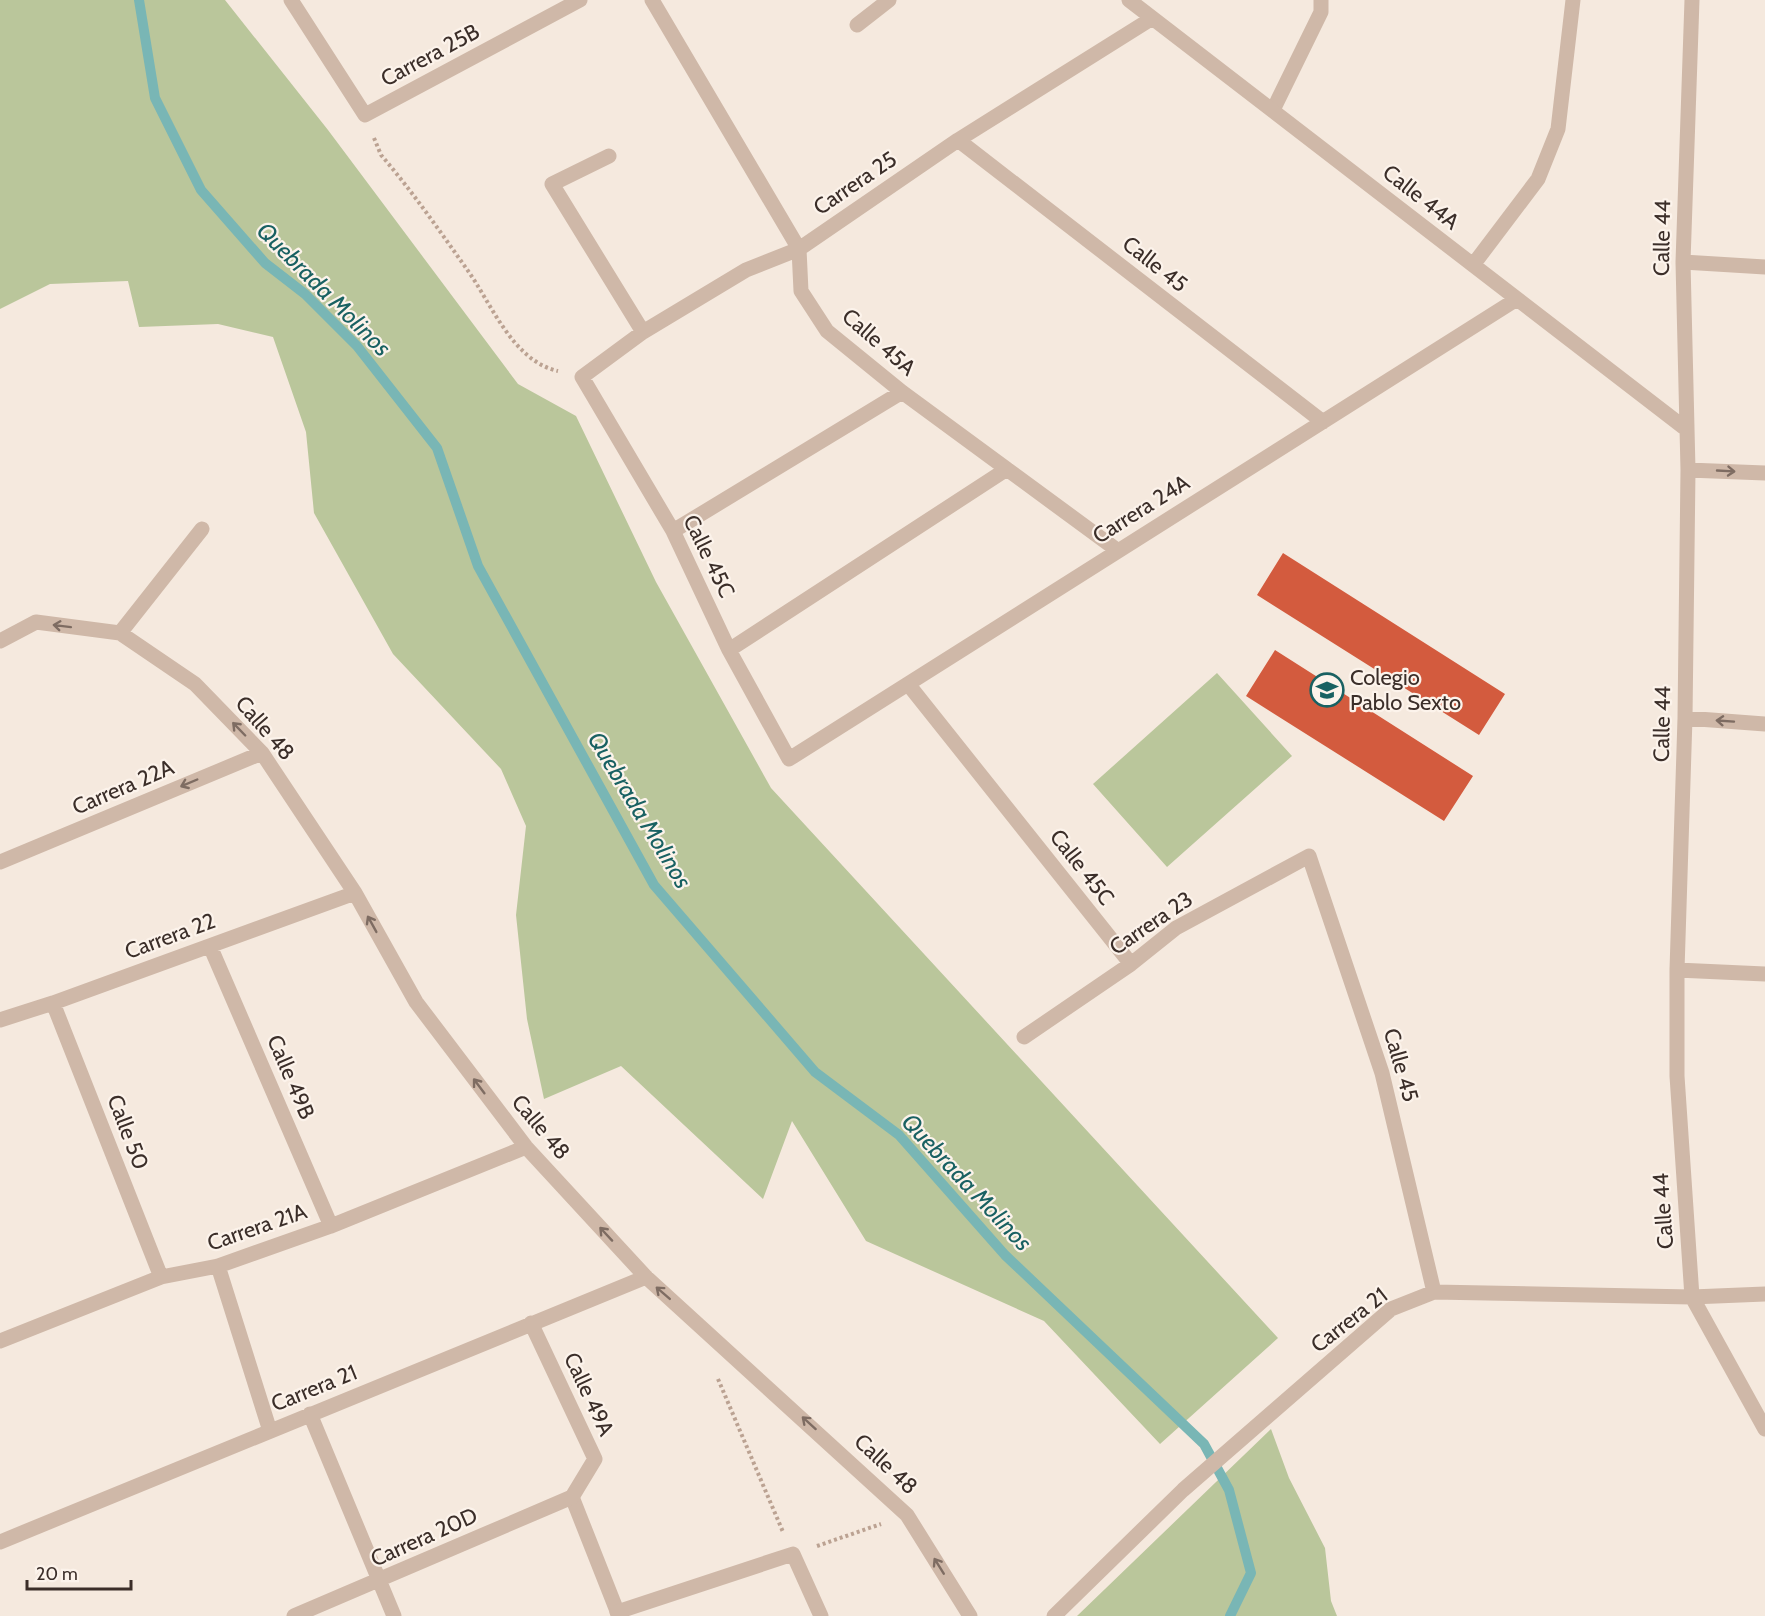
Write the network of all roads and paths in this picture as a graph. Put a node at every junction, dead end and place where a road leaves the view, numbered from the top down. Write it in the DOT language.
graph roads {
  1 [pos="291,0"];
  2 [pos="580,0"];
  3 [pos="652,0"];
  4 [pos="889,0"];
  5 [pos="1129,0"];
  6 [pos="1321,0"];
  7 [pos="1573,0"];
  8 [pos="1692,0"];
  9 [pos="1151,19"];
  10 [pos="857,25"];
  11 [pos="1273,110"];
  12 [pos="365,115"];
  13 [pos="958,140"];
  14 [pos="609,156"];
  15 [pos="799,249"];
  16 [pos="1683,262"];
  17 [pos="1473,265"];
  18 [pos="1765,267"];
  19 [pos="1517,299"];
  20 [pos="643,332"];
  21 [pos="582,377"];
  22 [pos="902,392"];
  23 [pos="1323,422"];
  24 [pos="1686,429"];
  25 [pos="1007,469"];
  26 [pos="1688,470"];
  27 [pos="1765,473"];
  28 [pos="202,529"];
  29 [pos="673,531"];
  30 [pos="1117,550"];
  31 [pos="120,633"];
  32 [pos="0,641"];
  33 [pos="729,650"];
  34 [pos="908,684"];
  35 [pos="1685,718"];
  36 [pos="1765,724"];
  37 [pos="262,753"];
  38 [pos="789,759"];
  39 [pos="1309,856"];
  40 [pos="0,862"];
  41 [pos="355,893"];
  42 [pos="210,946"];
  43 [pos="1131,964"];
  44 [pos="1677,970"];
  45 [pos="1765,974"];
  46 [pos="53,1003"];
  47 [pos="0,1020"];
  48 [pos="1024,1037"];
  49 [pos="525,1148"];
  50 [pos="331,1226"];
  51 [pos="218,1266"];
  52 [pos="161,1277"];
  53 [pos="646,1277"];
  54 [pos="1434,1292"];
  55 [pos="1765,1294"];
  56 [pos="1692,1297"];
  57 [pos="531,1323"];
  58 [pos="0,1341"];
  59 [pos="716,1373"];
  60 [pos="310,1414"];
  61 [pos="1765,1429"];
  62 [pos="270,1431"];
  63 [pos="572,1497"];
  64 [pos="907,1515"];
  65 [pos="0,1542"];
  66 [pos="793,1554"];
  67 [pos="380,1581"];
  68 [pos="618,1614"];
  69 [pos="294,1616"];
  70 [pos="394,1616"];
  71 [pos="821,1616"];
  72 [pos="970,1616"];
  73 [pos="1054,1616"];
  1 -- 12 [label="street"];
  2 -- 12 [label="street, Carrera 25B"];
  3 -- 15 [label="street, Calle 45A"];
  4 -- 10 [label="street"];
  5 -- 9 [label="street, Calle 44A"];
  6 -- 11 [label="street"];
  7 -- 17 [label="street"];
  8 -- 16 [label="street, Calle 44"];
  9 -- 11 [label="street, Calle 44A"];
  9 -- 13 [label="street, Carrera 25"];
  11 -- 17 [label="street, Calle 44A"];
  12 -- 21 [label="path"];
  13 -- 15 [label="street, Carrera 25"];
  13 -- 23 [label="street, Calle 45"];
  14 -- 20 [label="street"];
  15 -- 20 [label="street, Carrera 25"];
  15 -- 22 [label="street, Calle 45A"];
  16 -- 18 [label="street"];
  16 -- 24 [label="street, Calle 44"];
  17 -- 19 [label="street, Calle 44A"];
  19 -- 23 [label="street, Carrera 24A"];
  19 -- 24 [label="street, Calle 44A"];
  20 -- 21 [label="street, Carrera 25"];
  21 -- 29 [label="street, Calle 45C"];
  22 -- 25 [label="street, Calle 45A"];
  22 -- 29 [label="street"];
  23 -- 30 [label="street, Carrera 24A"];
  24 -- 26 [label="street, Calle 44"];
  25 -- 30 [label="street, Calle 45A"];
  25 -- 33 [label="street"];
  26 -- 27 [label="street, one-way"];
  26 -- 35 [label="street, Calle 44"];
  28 -- 31 [label="street"];
  29 -- 33 [label="street, Calle 45C"];
  30 -- 34 [label="street, Carrera 24A"];
  31 -- 32 [label="street, one-way"];
  37 -- 31 [label="street, Calle 48, one-way"];
  33 -- 38 [label="street, Calle 45C"];
  34 -- 38 [label="street, Carrera 24A"];
  34 -- 43 [label="street, Calle 45C"];
  36 -- 35 [label="street, one-way"];
  35 -- 44 [label="street, Calle 44"];
  37 -- 40 [label="street, Carrera 22A, one-way"];
  37 -- 41 [label="street, Calle 48"];
  39 -- 43 [label="street, Carrera 23"];
  39 -- 54 [label="street, Calle 45"];
  41 -- 42 [label="street, Carrera 22"];
  49 -- 41 [label="street, Calle 48, one-way"];
  42 -- 46 [label="street, Carrera 22"];
  42 -- 50 [label="street, Calle 49B"];
  43 -- 48 [label="street, Carrera 23"];
  44 -- 45 [label="street"];
  44 -- 56 [label="street, Calle 44"];
  46 -- 47 [label="street, Carrera 22"];
  46 -- 52 [label="street, Calle 50"];
  49 -- 50 [label="street, Carrera 21A"];
  53 -- 49 [label="street, Calle 48, one-way"];
  50 -- 51 [label="street, Carrera 21A"];
  51 -- 52 [label="street, Carrera 21A"];
  51 -- 62 [label="street"];
  52 -- 58 [label="street, Carrera 21A"];
  53 -- 57 [label="street, Carrera 21"];
  64 -- 53 [label="street, Calle 48, one-way"];
  54 -- 56 [label="street, Carrera 21"];
  54 -- 73 [label="street, Carrera 21"];
  55 -- 56 [label="street, Carrera 21"];
  56 -- 61 [label="street, Calle 44"];
  57 -- 60 [label="street, Carrera 21"];
  57 -- 63 [label="street, Calle 49A"];
  59 -- 66 [label="path"];
  60 -- 62 [label="street, Carrera 21"];
  60 -- 67 [label="street"];
  62 -- 65 [label="street, Carrera 21"];
  63 -- 67 [label="street, Carrera 20D"];
  63 -- 68 [label="street"];
  64 -- 66 [label="path"];
  72 -- 64 [label="street, Calle 48, one-way"];
  66 -- 68 [label="street"];
  66 -- 71 [label="street"];
  67 -- 69 [label="street, Carrera 20D"];
  67 -- 70 [label="street"];
}
